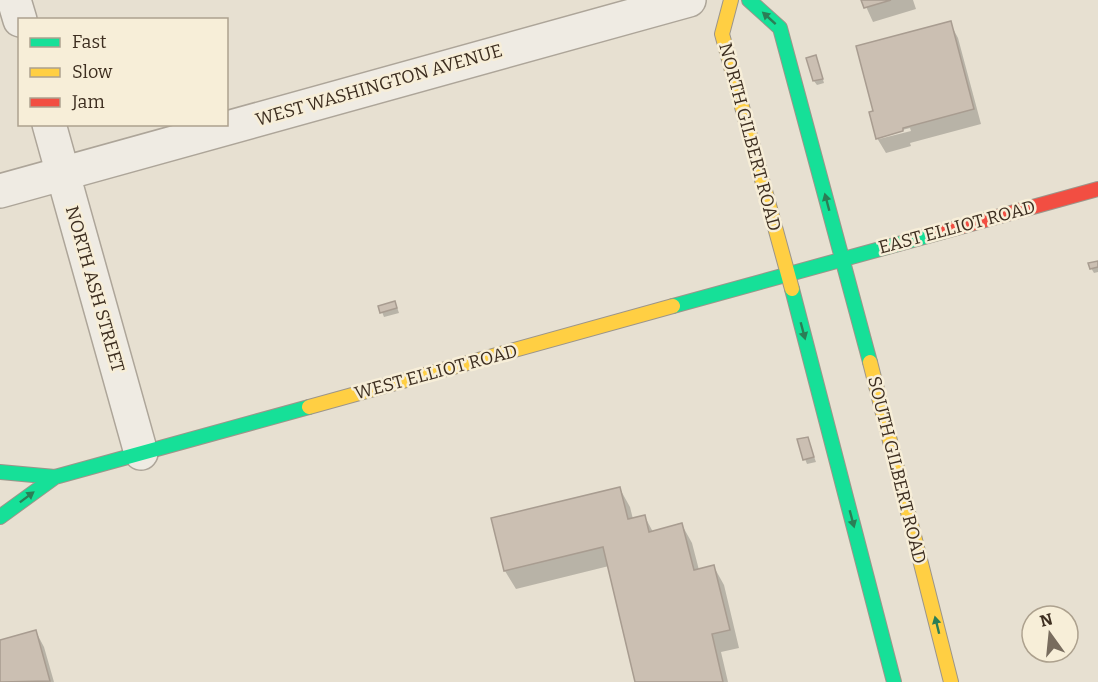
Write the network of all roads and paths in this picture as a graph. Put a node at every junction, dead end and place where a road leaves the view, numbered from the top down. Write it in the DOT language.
graph roads {
  1 [pos="14,0"];
  2 [pos="688,0"];
  3 [pos="731,0"];
  4 [pos="749,0"];
  5 [pos="19,18"];
  6 [pos="50,126"];
  7 [pos="63,174"];
  8 [pos="1098,189"];
  9 [pos="0,191"];
  10 [pos="842,259"];
  11 [pos="817,266"];
  12 [pos="788,274"];
  13 [pos="141,453"];
  14 [pos="0,472"];
  15 [pos="55,477"];
  16 [pos="0,518"];
  17 [pos="894,682"];
  18 [pos="951,682"];
  1 -- 5 [label="street"];
  2 -- 7 [label="street, WEST WASHINGTON AVENUE"];
  3 -- 12 [label="main road, NORTH GILBERT ROAD"];
  10 -- 4 [label="main road, one-way"];
  6 -- 7 [label="street, NORTH ASH STREET"];
  7 -- 9 [label="street, WEST WASHINGTON AVENUE"];
  7 -- 13 [label="street, NORTH ASH STREET"];
  8 -- 10 [label="main road, EAST ELLIOT ROAD"];
  10 -- 11 [label="main road, EAST ELLIOT ROAD"];
  18 -- 10 [label="main road, SOUTH GILBERT ROAD, one-way"];
  11 -- 12 [label="main road, WEST ELLIOT ROAD"];
  12 -- 13 [label="main road, WEST ELLIOT ROAD"];
  12 -- 17 [label="main road, one-way"];
  13 -- 15 [label="main road, WEST ELLIOT ROAD"];
  14 -- 15 [label="main road, WEST ELLIOT ROAD"];
  16 -- 15 [label="main road, WEST ELLIOT ROAD, one-way"];
}
